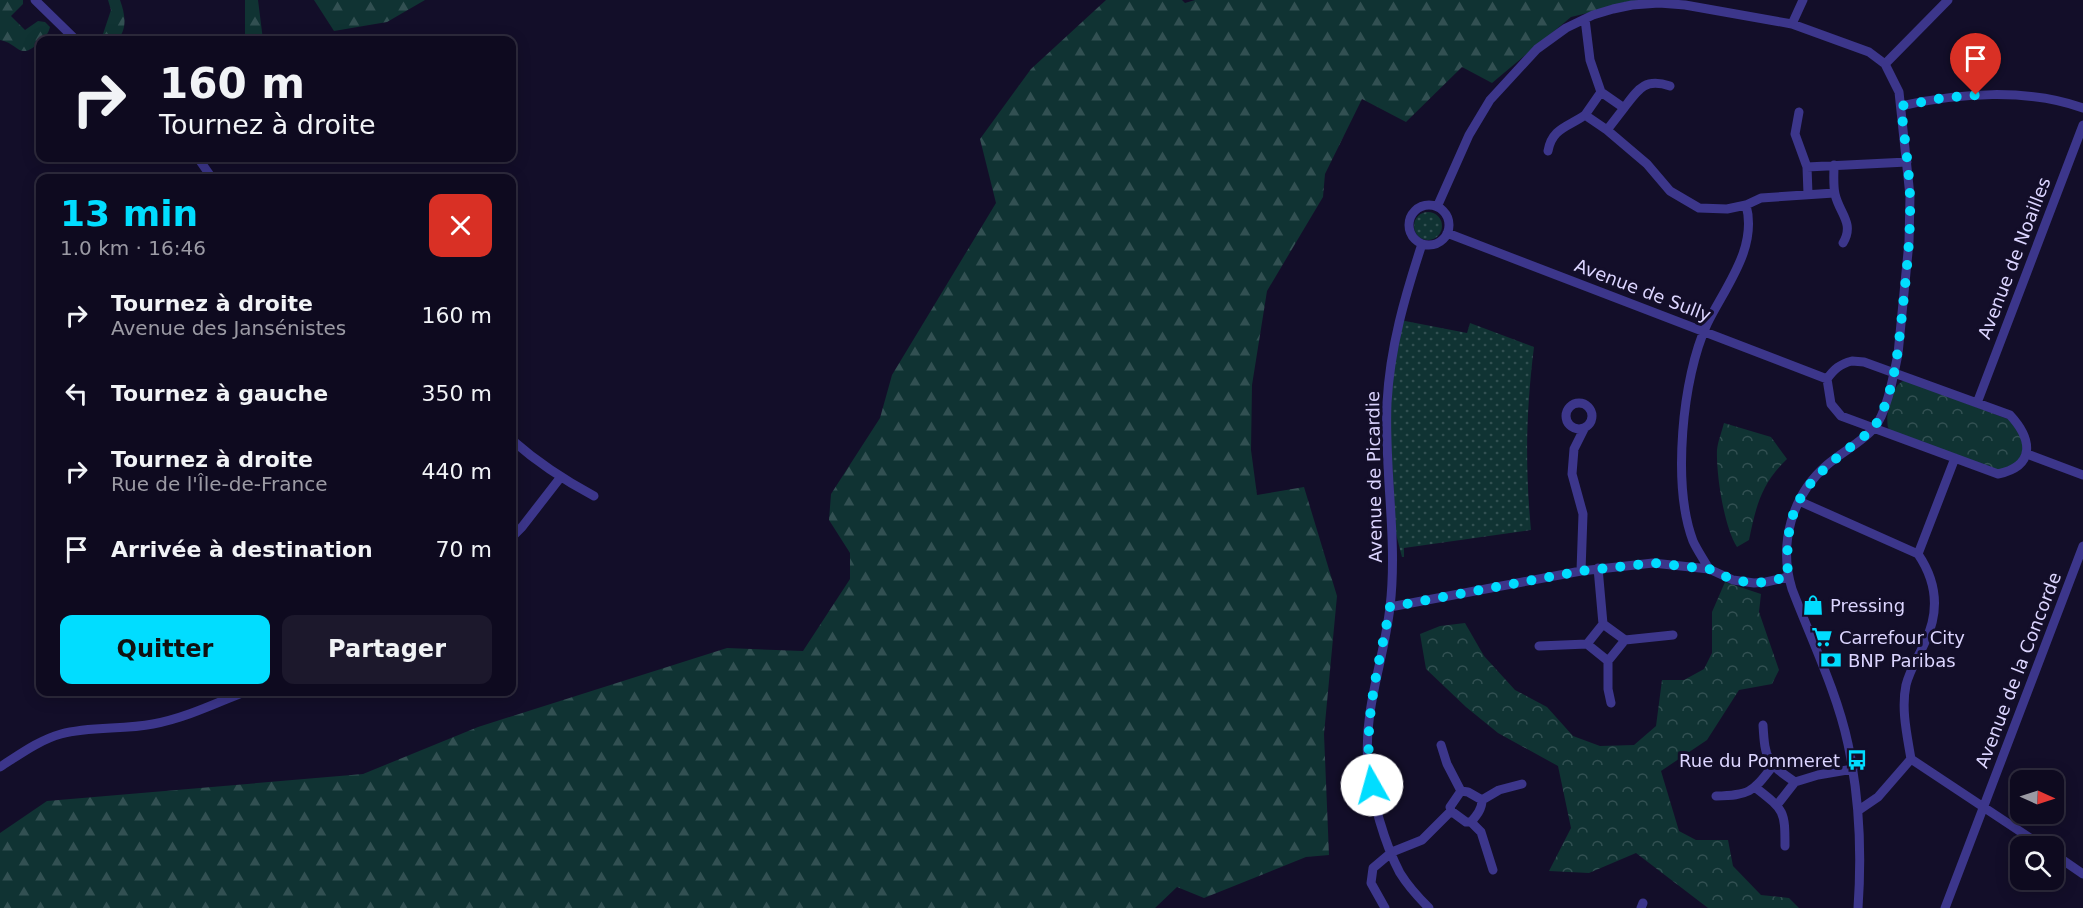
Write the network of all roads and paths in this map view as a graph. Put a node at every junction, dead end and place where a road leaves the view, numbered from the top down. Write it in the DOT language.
graph roads {
  1 [pos="34,0"];
  2 [pos="1803,0"];
  3 [pos="1948,0"];
  4 [pos="1585,19"];
  5 [pos="1792,24"];
  6 [pos="72,36"];
  7 [pos="1885,64"];
  8 [pos="1671,86"];
  9 [pos="1601,92"];
  10 [pos="1901,106"];
  11 [pos="1624,108"];
  12 [pos="2083,108"];
  13 [pos="1799,112"];
  14 [pos="1585,115"];
  15 [pos="2083,125"];
  16 [pos="1606,130"];
  17 [pos="1548,151"];
  18 [pos="1907,162"];
  19 [pos="1834,165"];
  20 [pos="1807,166"];
  21 [pos="1834,193"];
  22 [pos="1808,194"];
  23 [pos="1746,205"];
  24 [pos="1437,207"];
  25 [pos="1447,233"];
  26 [pos="1843,243"];
  27 [pos="1422,244"];
  28 [pos="1704,331"];
  29 [pos="1894,372"];
  30 [pos="1827,379"];
  31 [pos="1977,403"];
  32 [pos="1874,428"];
  33 [pos="1584,429"];
  34 [pos="516,444"];
  35 [pos="2027,454"];
  36 [pos="1955,458"];
  37 [pos="2083,475"];
  38 [pos="560,478"];
  39 [pos="594,496"];
  40 [pos="1798,501"];
  41 [pos="516,533"];
  42 [pos="2083,546"];
  43 [pos="1918,554"];
  44 [pos="1599,568"];
  45 [pos="1709,569"];
  46 [pos="1581,571"];
  47 [pos="1788,577"];
  48 [pos="1390,607"];
  49 [pos="1603,624"];
  50 [pos="1673,635"];
  51 [pos="1625,639"];
  52 [pos="1587,644"];
  53 [pos="1539,646"];
  54 [pos="1608,661"];
  55 [pos="234,696"];
  56 [pos="1611,703"];
  57 [pos="1763,725"];
  58 [pos="1441,745"];
  59 [pos="1911,759"];
  60 [pos="1772,766"];
  61 [pos="0,767"];
  62 [pos="1853,769"];
  63 [pos="1795,782"];
  64 [pos="1522,784"];
  65 [pos="1756,788"];
  66 [pos="1461,791"];
  67 [pos="1716,796"];
  68 [pos="1482,800"];
  69 [pos="1777,805"];
  70 [pos="1984,807"];
  71 [pos="1859,810"];
  72 [pos="1451,811"];
  73 [pos="1471,822"];
  74 [pos="2027,836"];
  75 [pos="1785,846"];
  76 [pos="1392,852"];
  77 [pos="2064,861"];
  78 [pos="1493,870"];
  79 [pos="2083,874"];
  80 [pos="1385,908"];
  81 [pos="1429,908"];
  82 [pos="1858,908"];
  83 [pos="1945,908"];
  1 -- 6 [label="street"];
  2 -- 5 [label="street"];
  3 -- 7 [label="street"];
  4 -- 5 [label="street"];
  4 -- 9 [label="street"];
  4 -- 24 [label="street"];
  5 -- 7 [label="street"];
  7 -- 10 [label="street"];
  8 -- 11 [label="street"];
  9 -- 11 [label="street"];
  9 -- 14 [label="street"];
  10 -- 12 [label="street"];
  10 -- 18 [label="street"];
  11 -- 16 [label="street"];
  13 -- 20 [label="street"];
  14 -- 16 [label="street"];
  14 -- 17 [label="street"];
  15 -- 31 [label="street, Avenue de Noailles"];
  16 -- 23 [label="street"];
  18 -- 19 [label="street"];
  18 -- 29 [label="street"];
  19 -- 20 [label="street"];
  19 -- 21 [label="street"];
  20 -- 22 [label="street"];
  21 -- 22 [label="street"];
  21 -- 26 [label="street"];
  22 -- 23 [label="street"];
  23 -- 28 [label="street"];
  24 -- 25 [label="street"];
  24 -- 27 [label="street"];
  25 -- 27 [label="street"];
  25 -- 28 [label="street, Avenue de Sully"];
  27 -- 48 [label="street, Avenue de Picardie"];
  28 -- 30 [label="street, Avenue de Sully"];
  28 -- 45 [label="street"];
  29 -- 30 [label="street"];
  29 -- 31 [label="street"];
  29 -- 32 [label="street"];
  30 -- 32 [label="street"];
  31 -- 35 [label="street"];
  32 -- 36 [label="street"];
  32 -- 40 [label="street"];
  33 -- 46 [label="street"];
  34 -- 38 [label="street"];
  35 -- 36 [label="street"];
  35 -- 37 [label="street"];
  36 -- 43 [label="street"];
  38 -- 39 [label="street"];
  38 -- 41 [label="street"];
  40 -- 43 [label="street"];
  40 -- 47 [label="street"];
  42 -- 70 [label="street, Avenue de la Concorde"];
  43 -- 59 [label="street"];
  44 -- 45 [label="street"];
  44 -- 46 [label="street"];
  44 -- 49 [label="street"];
  45 -- 47 [label="street"];
  46 -- 48 [label="street"];
  47 -- 62 [label="street"];
  48 -- 76 [label="street, Avenue de Picardie"];
  49 -- 51 [label="street"];
  49 -- 52 [label="street"];
  50 -- 51 [label="street"];
  51 -- 54 [label="street"];
  52 -- 53 [label="street"];
  52 -- 54 [label="street"];
  54 -- 56 [label="street"];
  55 -- 61 [label="street"];
  57 -- 60 [label="street"];
  58 -- 66 [label="street"];
  59 -- 70 [label="street"];
  59 -- 71 [label="street"];
  60 -- 63 [label="street"];
  60 -- 65 [label="street"];
  62 -- 63 [label="street"];
  62 -- 71 [label="street"];
  63 -- 69 [label="street"];
  64 -- 68 [label="street"];
  65 -- 67 [label="street"];
  65 -- 69 [label="street"];
  66 -- 68 [label="street"];
  66 -- 72 [label="street"];
  68 -- 73 [label="street"];
  69 -- 75 [label="street"];
  70 -- 74 [label="street"];
  70 -- 83 [label="street, Avenue de la Concorde"];
  71 -- 82 [label="street"];
  72 -- 73 [label="street"];
  72 -- 76 [label="street"];
  73 -- 78 [label="street"];
  76 -- 80 [label="street"];
  76 -- 81 [label="street, Avenue de Picardie"];
  77 -- 79 [label="street"];
}
